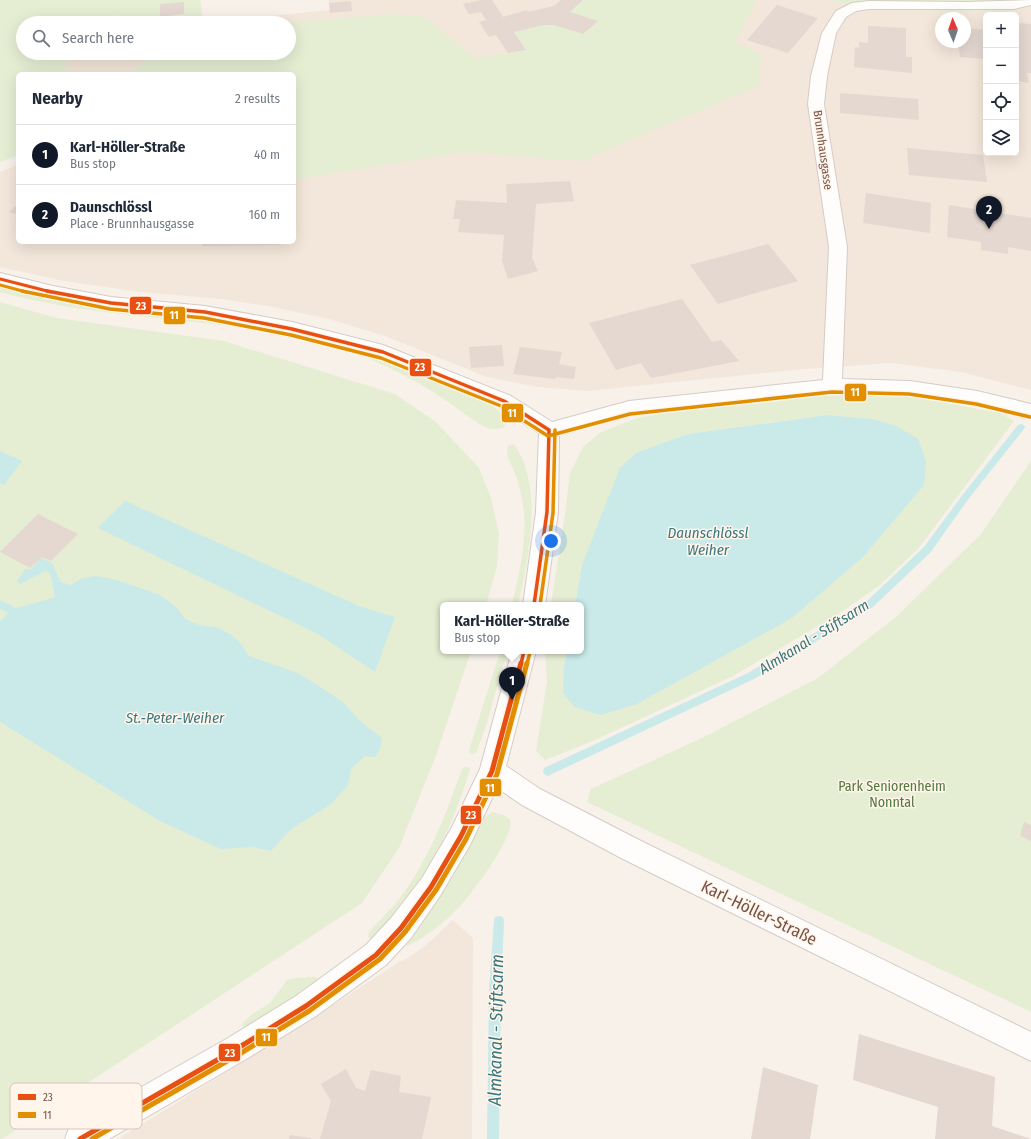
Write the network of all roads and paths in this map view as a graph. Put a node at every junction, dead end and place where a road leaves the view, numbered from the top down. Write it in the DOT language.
graph roads {
  1 [pos="1031,1"];
  2 [pos="850,3"];
  3 [pos="0,279"];
  4 [pos="832,386"];
  5 [pos="1031,411"];
  6 [pos="549,430"];
  7 [pos="534,602"];
  8 [pos="523,654"];
  9 [pos="492,771"];
  10 [pos="1031,1047"];
  11 [pos="142,1103"];
  12 [pos="97,1129"];
  13 [pos="80,1139"];
  1 -- 2 [label="street, Brunnhausgasse"];
  2 -- 4 [label="street, Brunnhausgasse"];
  3 -- 6 [label="street"];
  4 -- 5 [label="street"];
  4 -- 6 [label="street"];
  6 -- 7 [label="street"];
  8 -- 9 [label="street"];
  9 -- 10 [label="street, Karl-Höller-Straße"];
  9 -- 11 [label="street"];
  12 -- 13 [label="street"];
}
